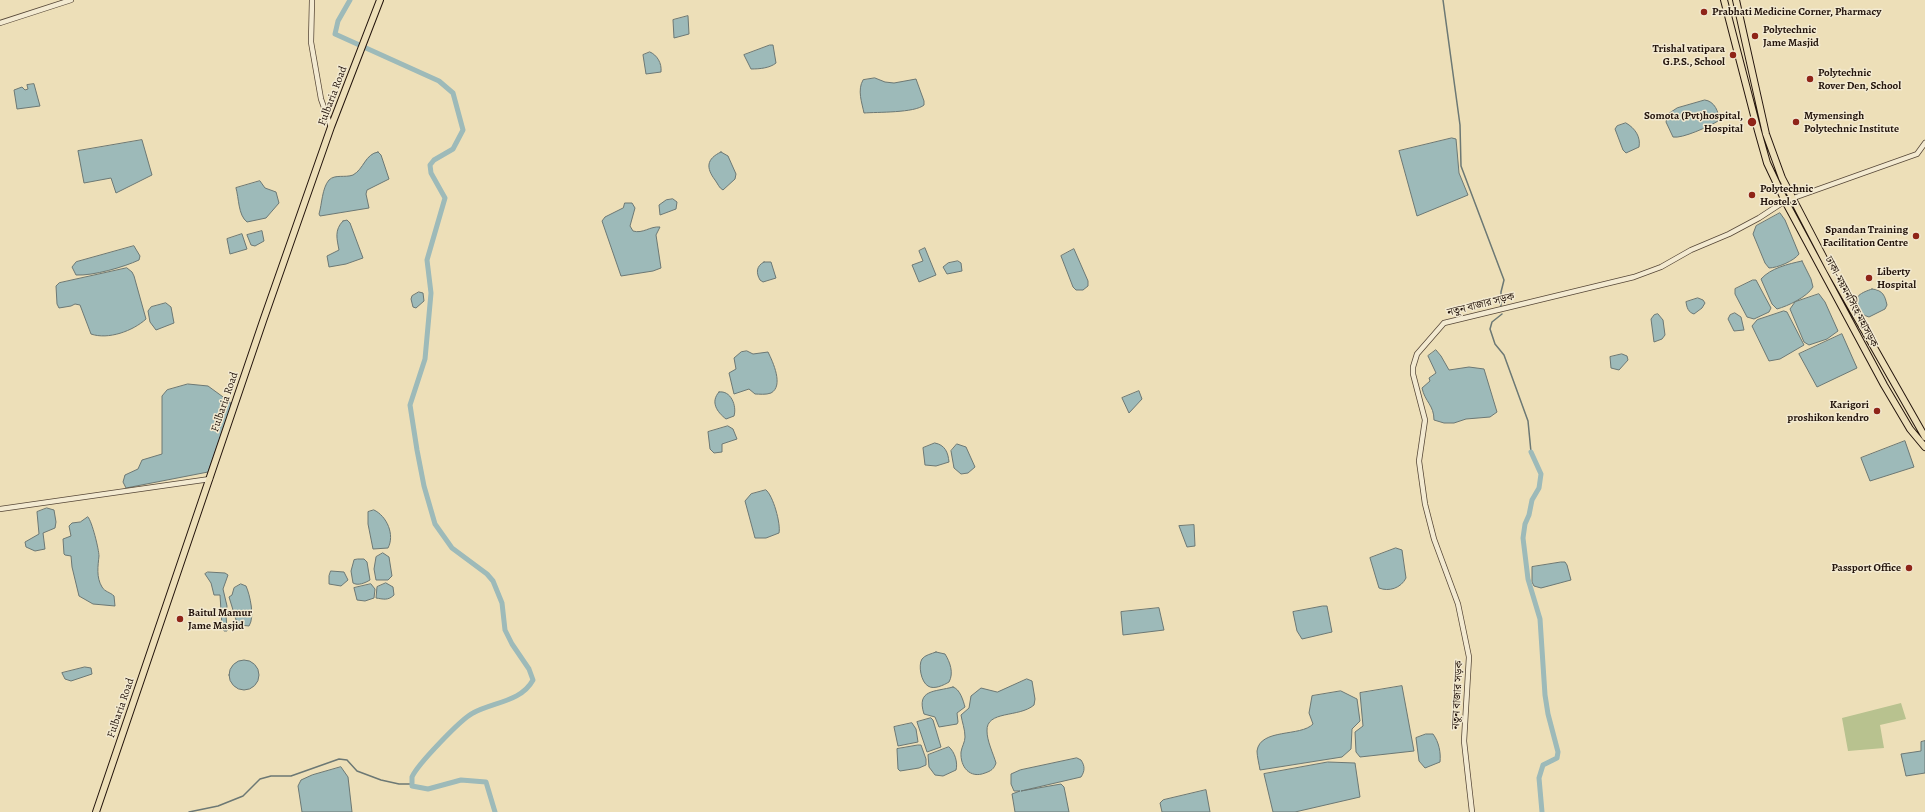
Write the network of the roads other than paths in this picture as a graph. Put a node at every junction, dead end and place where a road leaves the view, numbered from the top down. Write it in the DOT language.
graph roads {
  1 [pos="71,0"];
  2 [pos="312,0"];
  3 [pos="380,0"];
  4 [pos="1724,0"];
  5 [pos="1736,0"];
  6 [pos="0,23"];
  7 [pos="331,127"];
  8 [pos="1925,143"];
  9 [pos="1793,198"];
  10 [pos="1785,201"];
  11 [pos="1925,438"];
  12 [pos="1925,447"];
  13 [pos="210,479"];
  14 [pos="0,509"];
  15 [pos="96,812"];
  16 [pos="1472,812"];
  1 -- 6 [label="street"];
  2 -- 7 [label="street"];
  3 -- 7 [label="main road, Fulbaria Road"];
  4 -- 10 [label="main road, ঢাকা-ময়মনসিংহ মহাসড়ক"];
  5 -- 9 [label="main road, ঢাকা-ময়মনসিংহ মহাসড়ক"];
  7 -- 13 [label="main road, Fulbaria Road"];
  8 -- 9 [label="street, নতুন বাজার সড়ক"];
  9 -- 10 [label="street, নতুন বাজার সড়ক"];
  9 -- 11 [label="main road, ঢাকা-ময়মনসিংহ মহাসড়ক"];
  10 -- 12 [label="main road, ঢাকা-ময়মনসিংহ মহাসড়ক"];
  10 -- 16 [label="street, নতুন বাজার সড়ক"];
  13 -- 14 [label="street"];
  13 -- 15 [label="main road, Fulbaria Road"];
}
